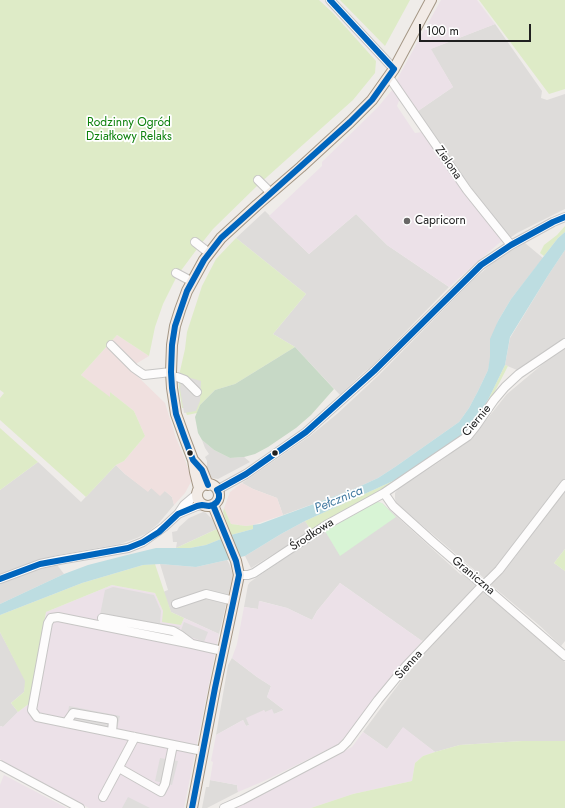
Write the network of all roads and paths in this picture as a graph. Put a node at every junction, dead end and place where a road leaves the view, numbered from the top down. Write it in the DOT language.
graph roads {
  1 [pos="330,0"];
  2 [pos="431,0"];
  3 [pos="392,73"];
  4 [pos="258,180"];
  5 [pos="271,193"];
  6 [pos="565,217"];
  7 [pos="195,242"];
  8 [pos="511,245"];
  9 [pos="209,253"];
  10 [pos="176,273"];
  11 [pos="192,281"];
  12 [pos="565,343"];
  13 [pos="111,345"];
  14 [pos="171,375"];
  15 [pos="198,392"];
  16 [pos="565,484"];
  17 [pos="206,489"];
  18 [pos="384,493"];
  19 [pos="202,505"];
  20 [pos="213,505"];
  21 [pos="178,514"];
  22 [pos="239,575"];
  23 [pos="0,580"];
  24 [pos="483,585"];
  25 [pos="234,601"];
  26 [pos="176,604"];
  27 [pos="102,618"];
  28 [pos="192,644"];
  29 [pos="223,652"];
  30 [pos="565,656"];
  31 [pos="66,723"];
  32 [pos="112,732"];
  33 [pos="135,737"];
  34 [pos="173,745"];
  35 [pos="203,751"];
  36 [pos="119,768"];
  37 [pos="1,769"];
  38 [pos="103,797"];
  39 [pos="80,808"];
  40 [pos="192,808"];
  41 [pos="224,808"];
  1 -- 3 [label="street, Zielona"];
  2 -- 3 [label="main road"];
  3 -- 5 [label="main road"];
  3 -- 8 [label="street, Zielona"];
  4 -- 5 [label="street"];
  5 -- 9 [label="main road"];
  6 -- 8 [label="street"];
  7 -- 9 [label="street"];
  8 -- 17 [label="street"];
  9 -- 11 [label="main road"];
  10 -- 11 [label="street"];
  11 -- 14 [label="main road"];
  12 -- 18 [label="street, Ciernie"];
  13 -- 14 [label="street"];
  14 -- 15 [label="street"];
  14 -- 17 [label="main road"];
  16 -- 24 [label="street, Sienna"];
  17 -- 19 [label="main road"];
  17 -- 20 [label="main road"];
  17 -- 21 [label="street"];
  18 -- 22 [label="street, Środkowa"];
  18 -- 24 [label="street, Graniczna"];
  19 -- 20 [label="main road"];
  19 -- 21 [label="street"];
  20 -- 22 [label="main road"];
  21 -- 23 [label="street"];
  22 -- 25 [label="main road"];
  24 -- 30 [label="street, Graniczna"];
  24 -- 41 [label="street, Sienna"];
  25 -- 26 [label="street"];
  25 -- 29 [label="main road"];
  27 -- 28 [label="street"];
  28 -- 29 [label="street"];
  28 -- 31 [label="street"];
  29 -- 35 [label="main road"];
  31 -- 32 [label="street"];
  31 -- 32 [label="street"];
  32 -- 33 [label="street"];
  33 -- 34 [label="street"];
  33 -- 36 [label="street"];
  34 -- 35 [label="street"];
  34 -- 36 [label="street"];
  35 -- 40 [label="main road"];
  36 -- 38 [label="street"];
  37 -- 39 [label="street"];
}
